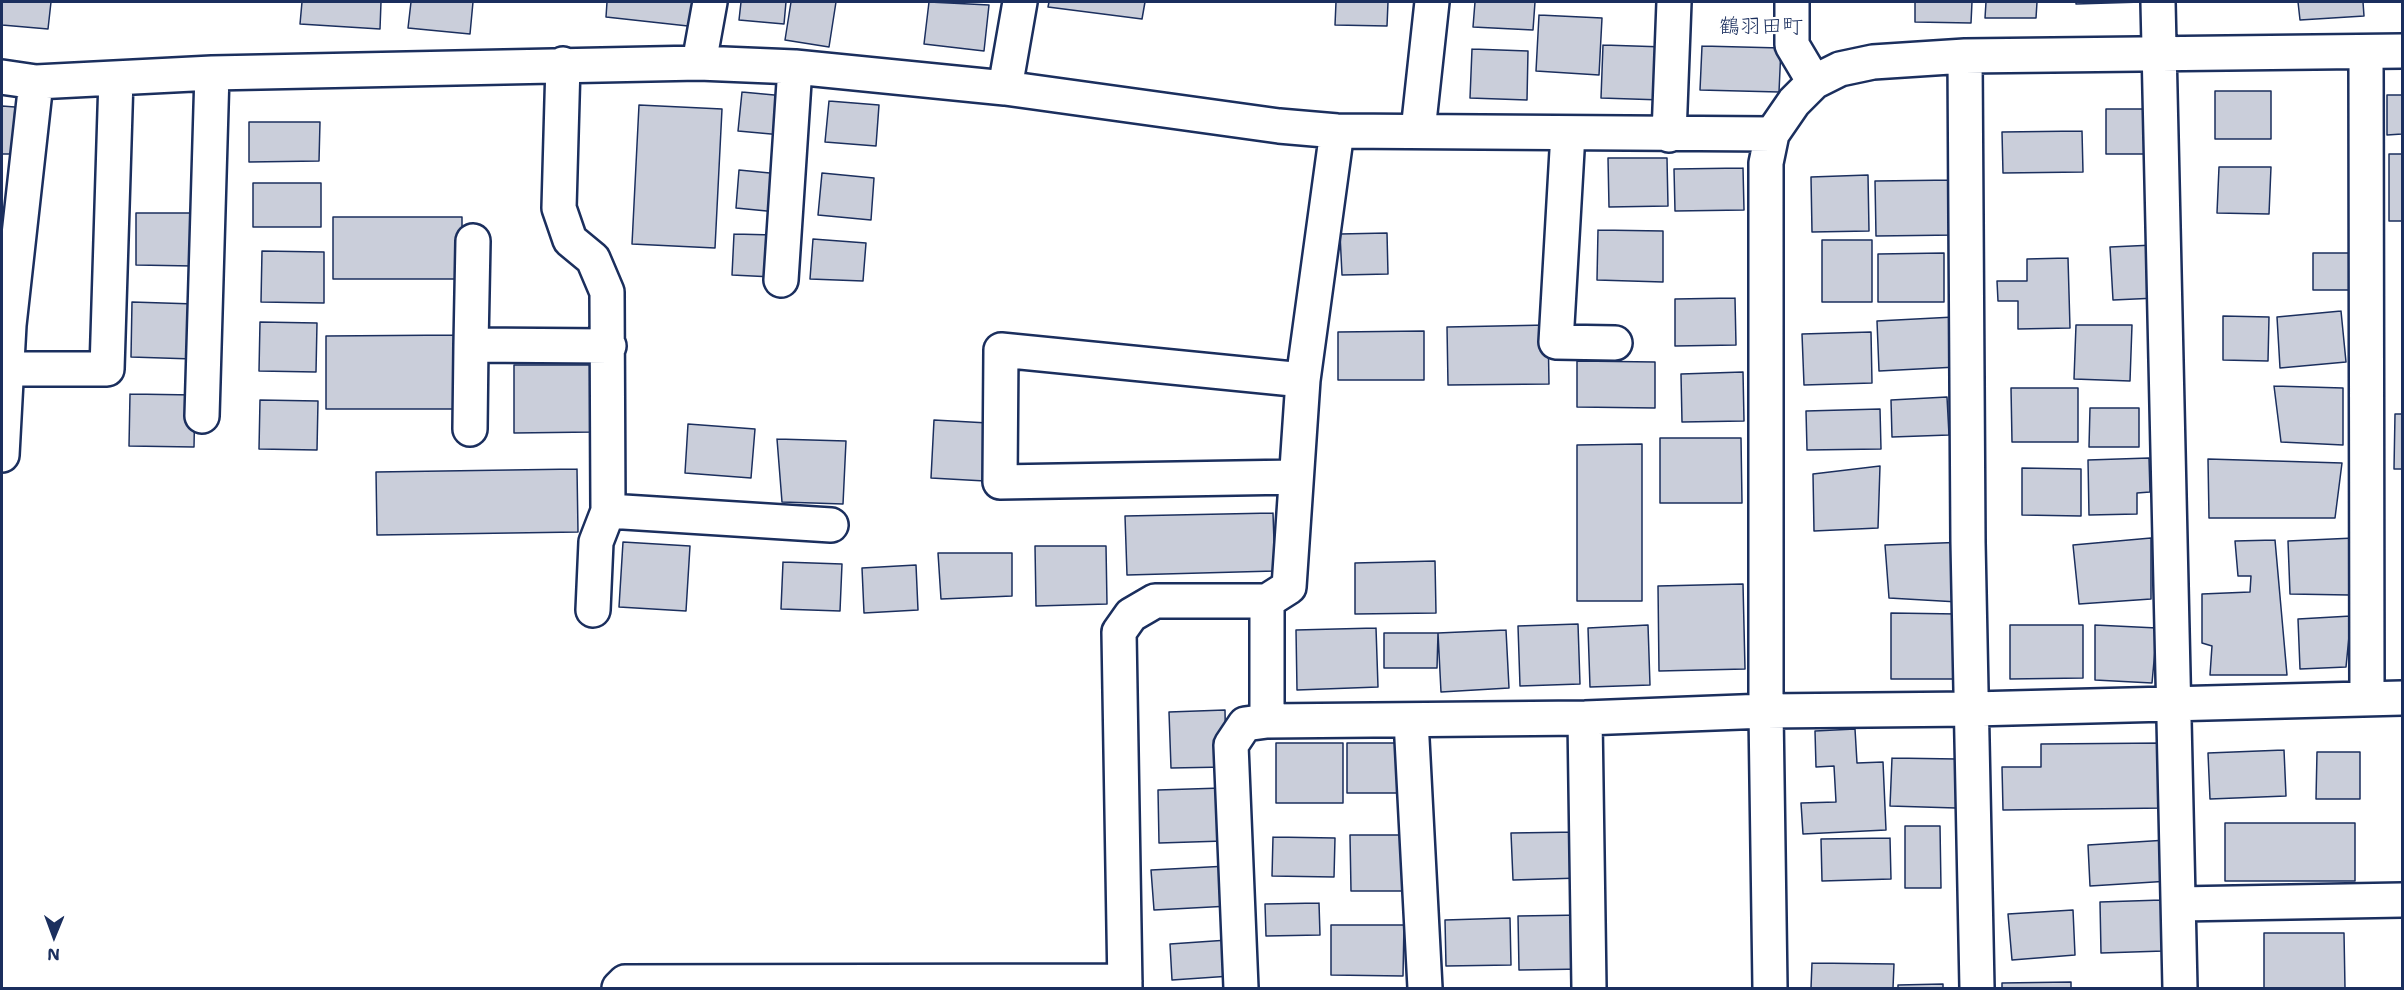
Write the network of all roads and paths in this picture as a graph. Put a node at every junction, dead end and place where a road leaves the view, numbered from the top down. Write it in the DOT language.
graph roads {
  1 [pos="710,2"];
  2 [pos="1020,2"];
  3 [pos="1432,2"];
  4 [pos="1674,2"];
  5 [pos="1792,2"];
  6 [pos="2158,2"];
  7 [pos="2403,51"];
  8 [pos="2366,52"];
  9 [pos="2160,55"];
  10 [pos="1965,56"];
  11 [pos="699,63"];
  12 [pos="563,64"];
  13 [pos="795,67"];
  14 [pos="212,73"];
  15 [pos="2,77"];
  16 [pos="116,78"];
  17 [pos="36,82"];
  18 [pos="1814,82"];
  19 [pos="1005,88"];
  20 [pos="1337,131"];
  21 [pos="1418,131"];
  22 [pos="1568,133"];
  23 [pos="1772,134"];
  24 [pos="1669,135"];
  25 [pos="473,241"];
  26 [pos="781,280"];
  27 [pos="5,324"];
  28 [pos="1616,343"];
  29 [pos="471,345"];
  30 [pos="609,346"];
  31 [pos="8,369"];
  32 [pos="1303,380"];
  33 [pos="202,416"];
  34 [pos="470,429"];
  35 [pos="2,455"];
  36 [pos="1295,477"];
  37 [pos="608,511"];
  38 [pos="831,525"];
  39 [pos="1267,601"];
  40 [pos="593,610"];
  41 [pos="2403,698"];
  42 [pos="2367,699"];
  43 [pos="2174,704"];
  44 [pos="1973,710"];
  45 [pos="1766,711"];
  46 [pos="1585,718"];
  47 [pos="1411,720"];
  48 [pos="1267,721"];
  49 [pos="2403,900"];
  50 [pos="2179,904"];
  51 [pos="1125,985"];
  52 [pos="619,988"];
  53 [pos="1241,988"];
  54 [pos="1425,988"];
  55 [pos="1589,988"];
  56 [pos="1770,988"];
  57 [pos="1977,988"];
  58 [pos="2180,988"];
  1 -- 11 [label="street"];
  2 -- 19 [label="street"];
  3 -- 21 [label="street"];
  4 -- 24 [label="street"];
  5 -- 18 [label="street"];
  6 -- 9 [label="street"];
  7 -- 8 [label="street"];
  8 -- 9 [label="street"];
  8 -- 42 [label="street"];
  9 -- 10 [label="street"];
  9 -- 43 [label="street"];
  10 -- 18 [label="street"];
  10 -- 44 [label="street"];
  11 -- 12 [label="street"];
  11 -- 13 [label="street"];
  12 -- 14 [label="street"];
  12 -- 30 [label="street"];
  13 -- 19 [label="street"];
  13 -- 26 [label="street"];
  14 -- 16 [label="street"];
  14 -- 33 [label="street"];
  15 -- 17 [label="street"];
  16 -- 17 [label="street"];
  16 -- 31 [label="street"];
  17 -- 27 [label="street"];
  18 -- 23 [label="street"];
  19 -- 20 [label="street"];
  20 -- 21 [label="street"];
  20 -- 32 [label="street"];
  21 -- 22 [label="street"];
  22 -- 24 [label="street"];
  22 -- 28 [label="street"];
  23 -- 24 [label="street"];
  23 -- 45 [label="street"];
  25 -- 29 [label="street"];
  27 -- 31 [label="street"];
  29 -- 30 [label="street"];
  29 -- 34 [label="street"];
  30 -- 37 [label="street"];
  31 -- 35 [label="street"];
  32 -- 36 [label="street"];
  32 -- 36 [label="street"];
  36 -- 39 [label="street"];
  37 -- 38 [label="street"];
  37 -- 40 [label="street"];
  39 -- 48 [label="street"];
  39 -- 51 [label="street"];
  41 -- 42 [label="street"];
  42 -- 43 [label="street"];
  43 -- 44 [label="street"];
  43 -- 50 [label="street"];
  44 -- 45 [label="street"];
  44 -- 57 [label="street"];
  45 -- 46 [label="street"];
  45 -- 56 [label="street"];
  46 -- 47 [label="street"];
  46 -- 55 [label="street"];
  47 -- 48 [label="street"];
  47 -- 54 [label="street"];
  48 -- 53 [label="street"];
  49 -- 50 [label="street"];
  50 -- 58 [label="street"];
  51 -- 52 [label="street"];
}
